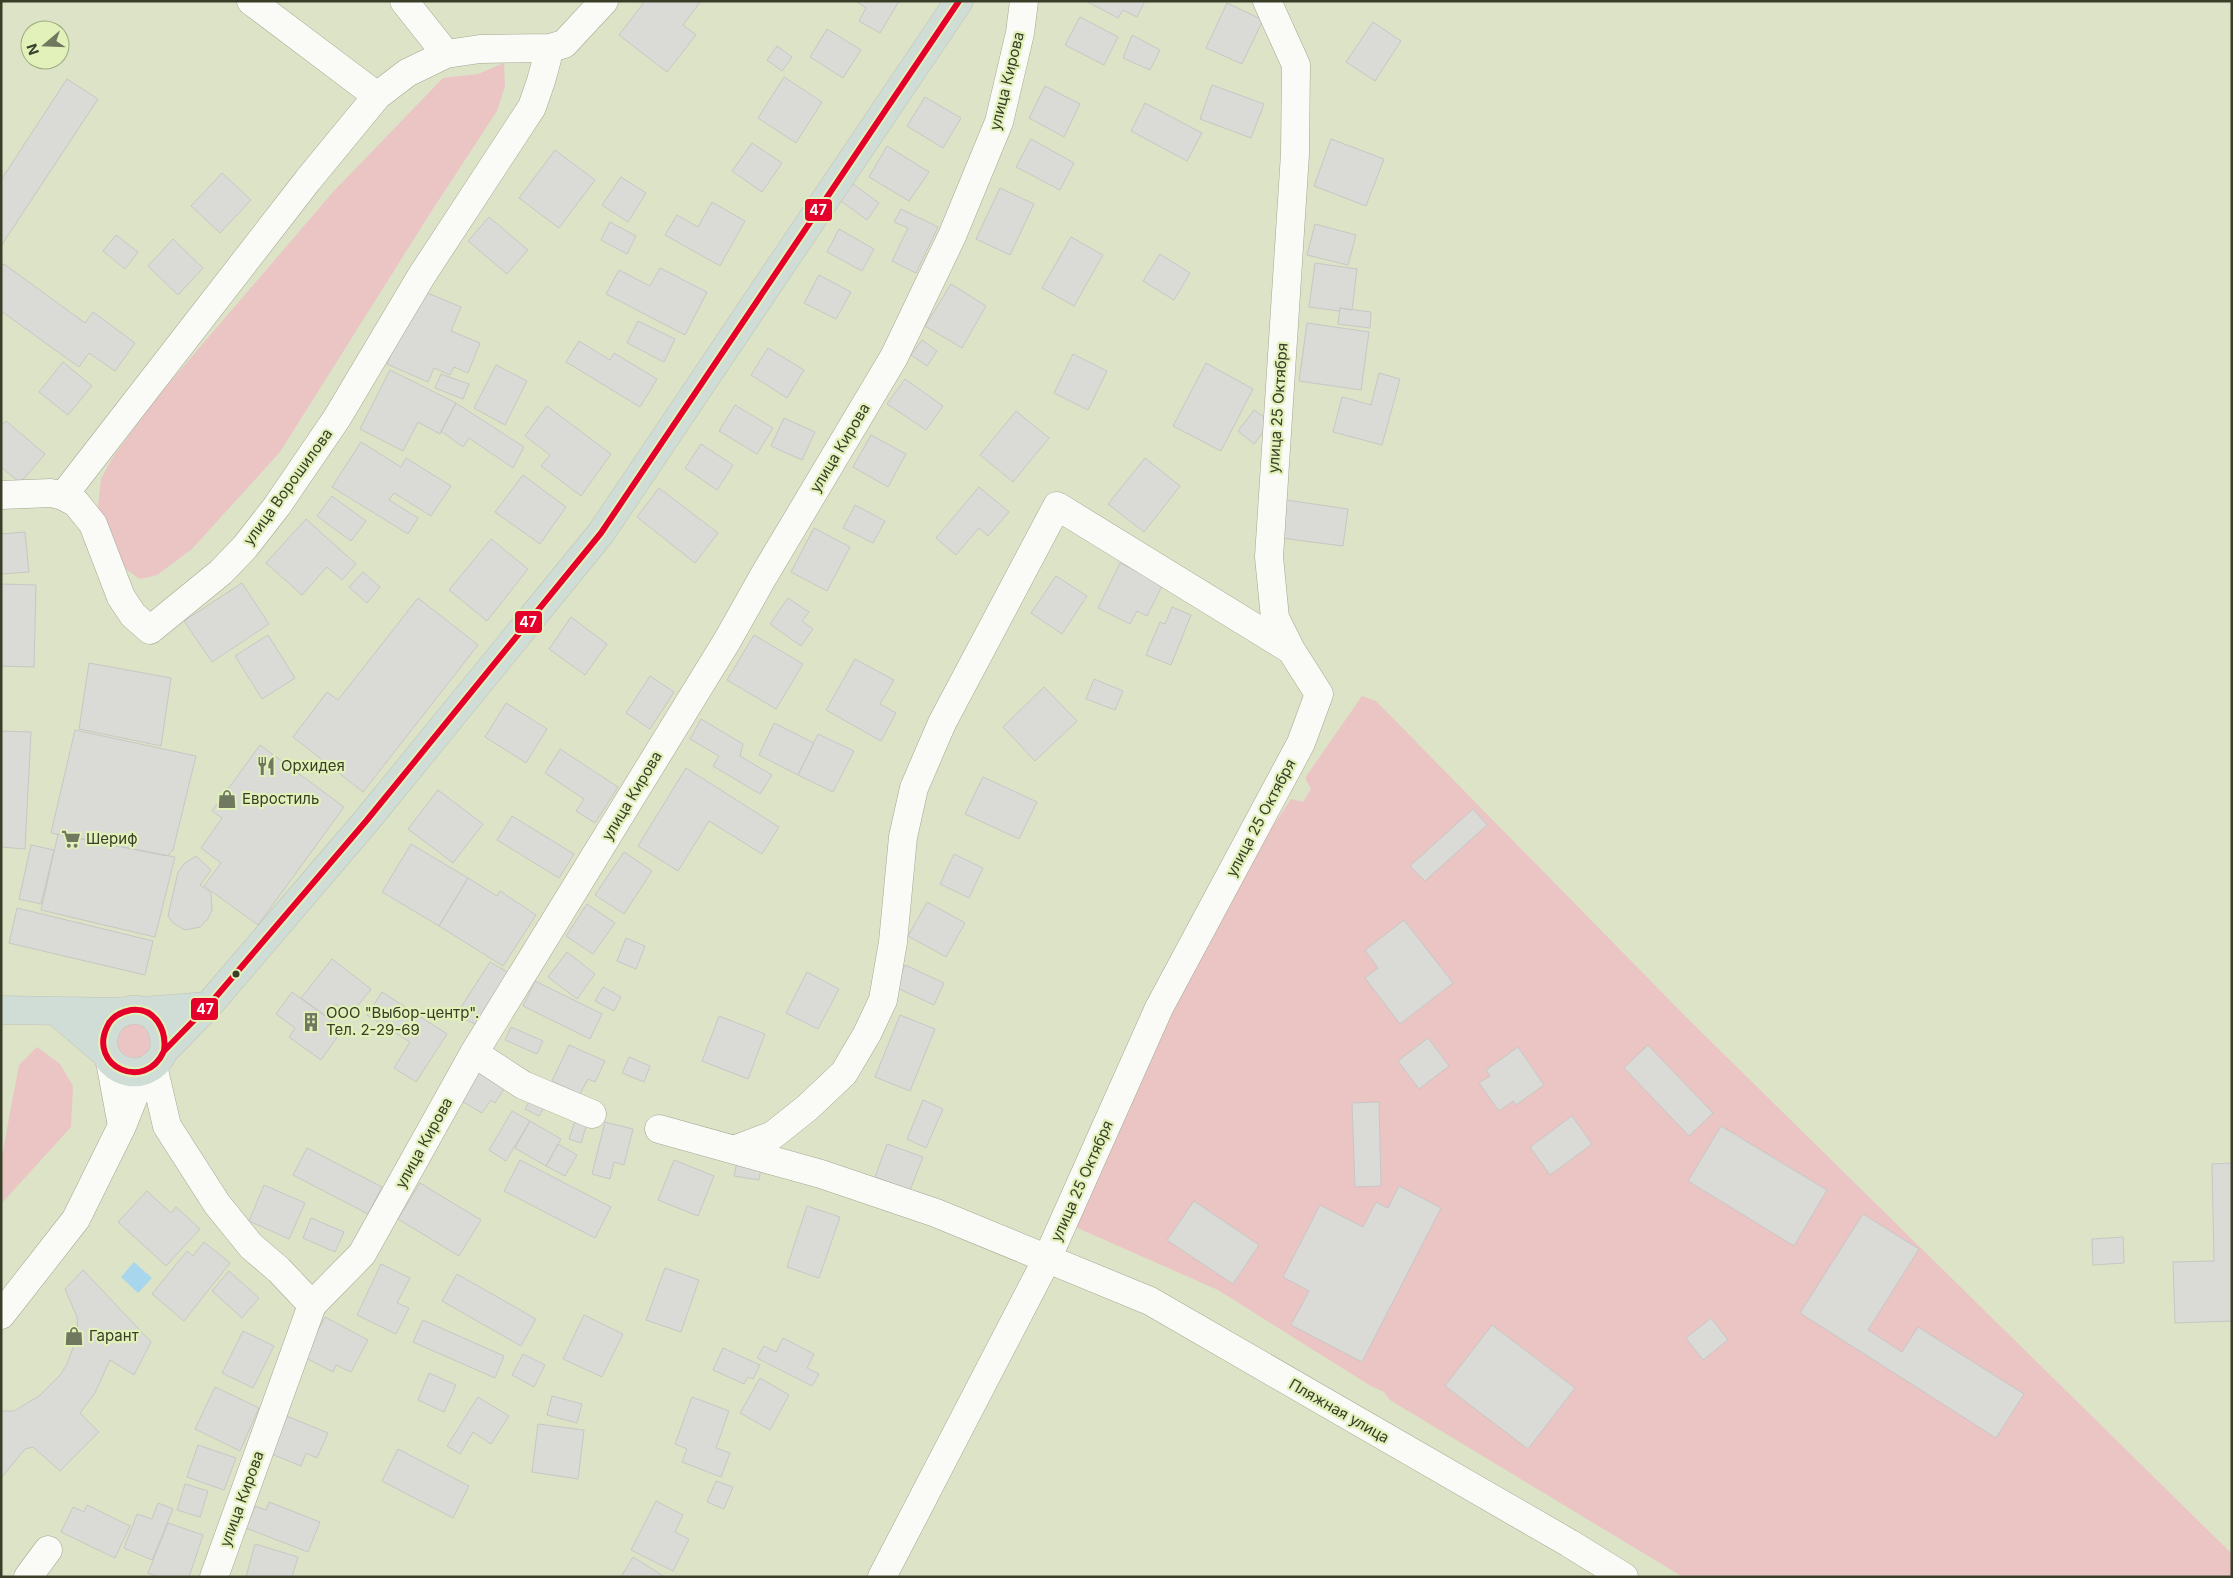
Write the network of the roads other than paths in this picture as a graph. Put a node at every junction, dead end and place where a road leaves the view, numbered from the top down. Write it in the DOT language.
graph roads {
  1 [pos="251,1"];
  2 [pos="404,1"];
  3 [pos="604,1"];
  4 [pos="958,1"];
  5 [pos="1024,1"];
  6 [pos="1267,1"];
  7 [pos="550,48"];
  8 [pos="446,54"];
  9 [pos="377,96"];
  10 [pos="3,494"];
  11 [pos="63,496"];
  12 [pos="1291,650"];
  13 [pos="208,1006"];
  14 [pos="1,1010"];
  15 [pos="58,1012"];
  16 [pos="133,1012"];
  17 [pos="474,1053"];
  18 [pos="108,1057"];
  19 [pos="153,1063"];
  20 [pos="592,1114"];
  21 [pos="122,1126"];
  22 [pos="659,1130"];
  23 [pos="736,1149"];
  24 [pos="1047,1259"];
  25 [pos="312,1305"];
  26 [pos="1,1315"];
  27 [pos="48,1550"];
  28 [pos="28,1577"];
  29 [pos="214,1577"];
  30 [pos="882,1577"];
  31 [pos="1624,1577"];
  1 -- 9 [label="street"];
  2 -- 8 [label="street"];
  3 -- 7 [label="street"];
  4 -- 13 [label="highway"];
  5 -- 17 [label="street, улица Кирова"];
  6 -- 12 [label="street, улица 25 Октября"];
  7 -- 8 [label="street"];
  7 -- 11 [label="street, улица Ворошилова"];
  8 -- 9 [label="street"];
  9 -- 11 [label="street"];
  10 -- 11 [label="street"];
  12 -- 23 [label="street"];
  12 -- 24 [label="street, улица 25 Октября"];
  13 -- 16 [label="highway"];
  13 -- 19 [label="highway"];
  14 -- 15 [label="highway"];
  15 -- 16 [label="highway"];
  15 -- 18 [label="highway"];
  16 -- 18 [label="highway"];
  16 -- 19 [label="highway"];
  17 -- 20 [label="street"];
  17 -- 25 [label="street, улица Кирова"];
  18 -- 19 [label="highway"];
  18 -- 21 [label="street"];
  19 -- 21 [label="street"];
  19 -- 25 [label="street"];
  21 -- 26 [label="street"];
  22 -- 23 [label="street, Пляжная улица"];
  23 -- 24 [label="street, Пляжная улица"];
  24 -- 30 [label="street, улица 25 Октября"];
  24 -- 31 [label="street, Пляжная улица"];
  25 -- 29 [label="street, улица Кирова"];
  27 -- 28 [label="street"];
}
